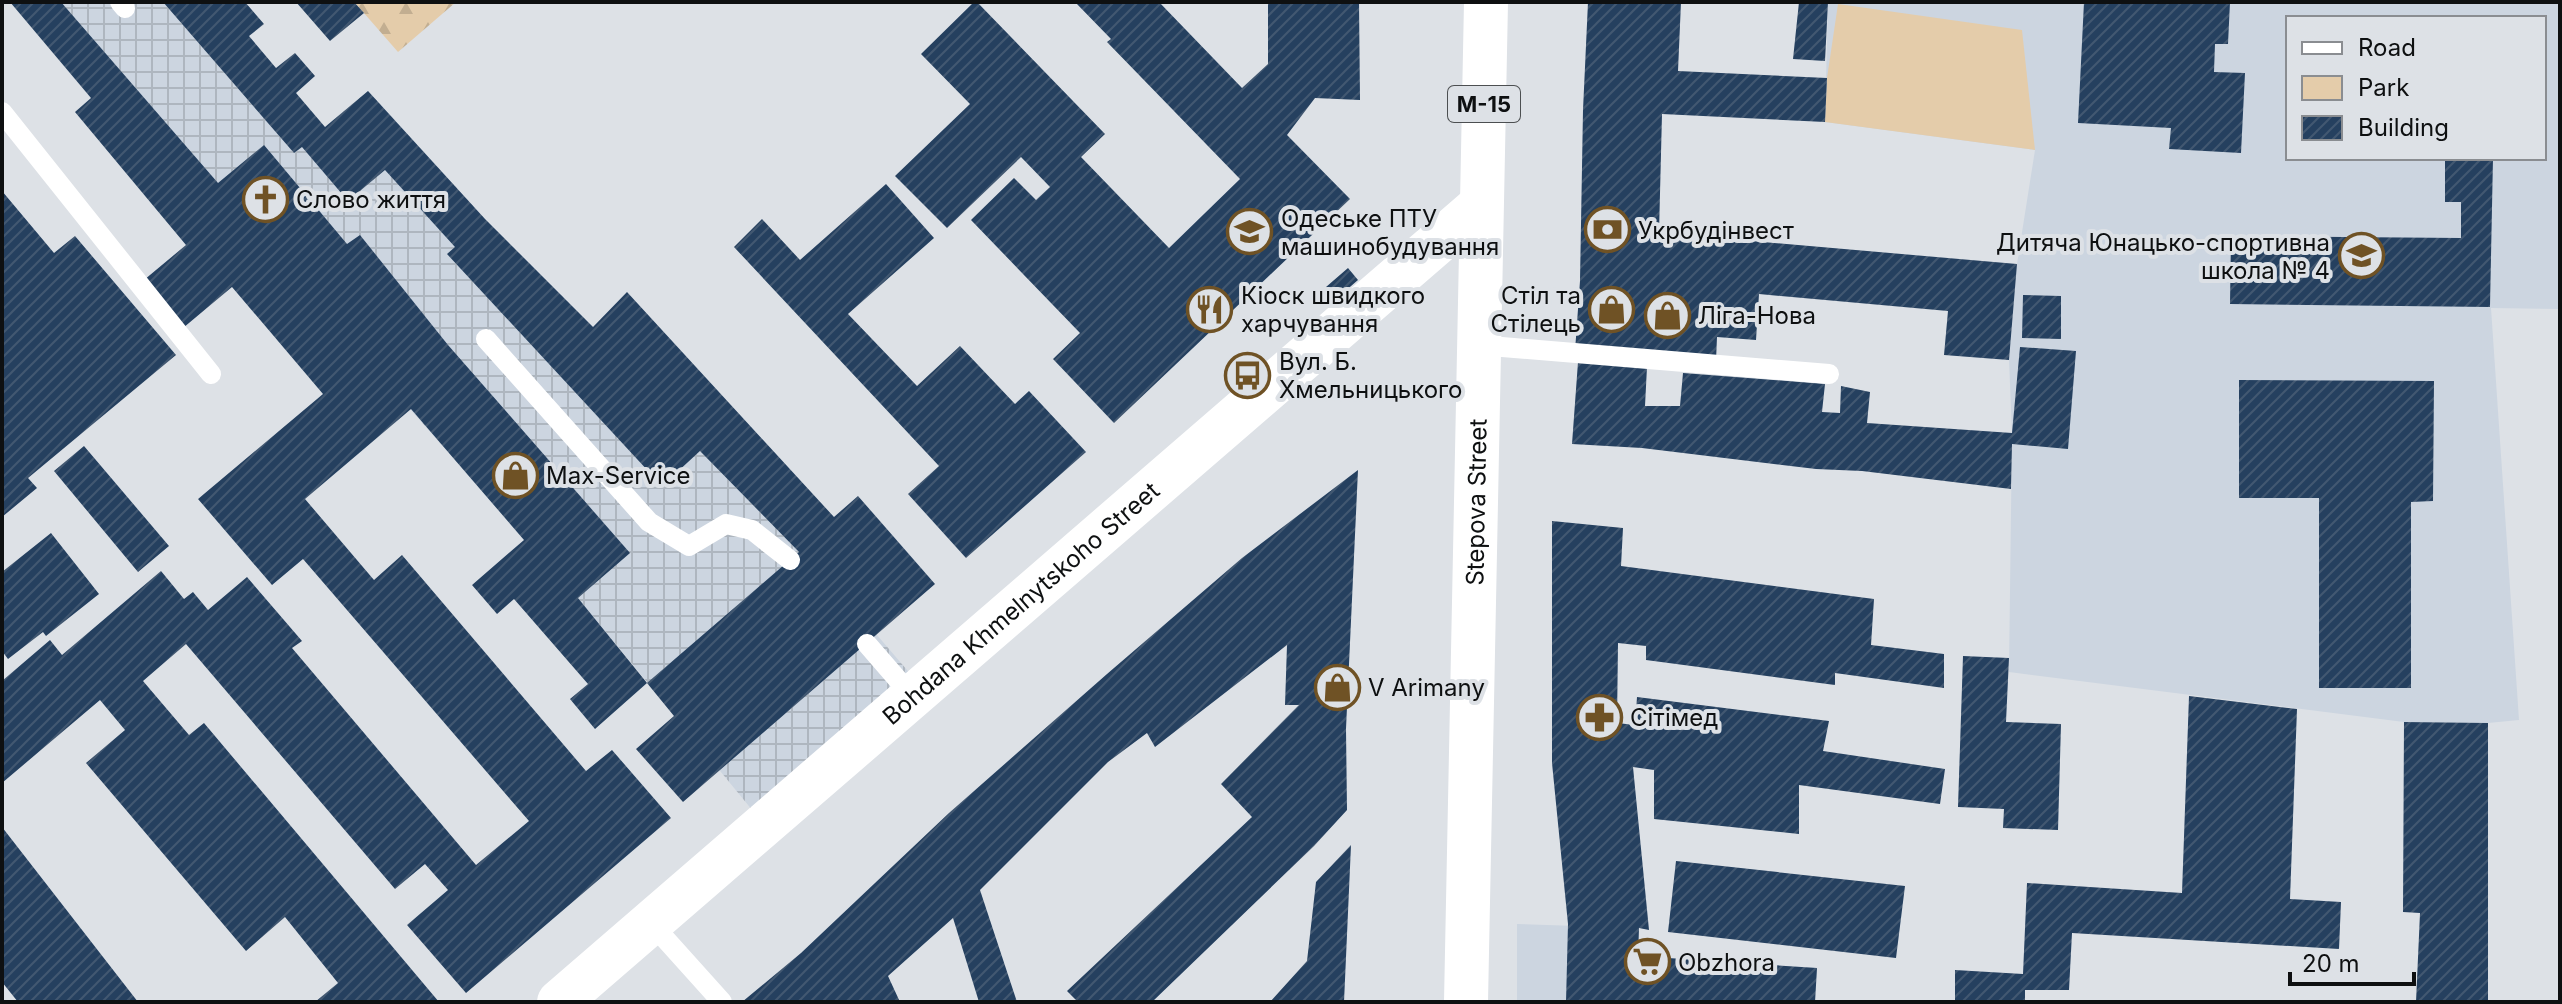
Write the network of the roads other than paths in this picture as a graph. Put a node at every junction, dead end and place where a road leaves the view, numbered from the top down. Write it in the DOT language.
graph roads {
  1 [pos="1486,2"];
  2 [pos="2,112"];
  3 [pos="1481,205"];
  4 [pos="486,339"];
  5 [pos="1478,345"];
  6 [pos="211,374"];
  7 [pos="1829,374"];
  8 [pos="790,560"];
  9 [pos="867,644"];
  10 [pos="912,696"];
  11 [pos="651,923"];
  12 [pos="559,1002"];
  13 [pos="722,1002"];
  14 [pos="1466,1002"];
  1 -- 3 [label="main road, Stepova Street / М-15"];
  2 -- 6 [label="lane"];
  3 -- 5 [label="main road, Stepova Street"];
  3 -- 10 [label="main road, Bohdana Khmelnytskoho Street"];
  4 -- 8 [label="lane"];
  5 -- 7 [label="lane"];
  5 -- 14 [label="main road, Stepova Street"];
  9 -- 10 [label="lane"];
  10 -- 11 [label="main road, Bohdana Khmelnytskoho Street"];
  11 -- 12 [label="main road, Bohdana Khmelnytskoho Street"];
  11 -- 13 [label="lane"];
}
